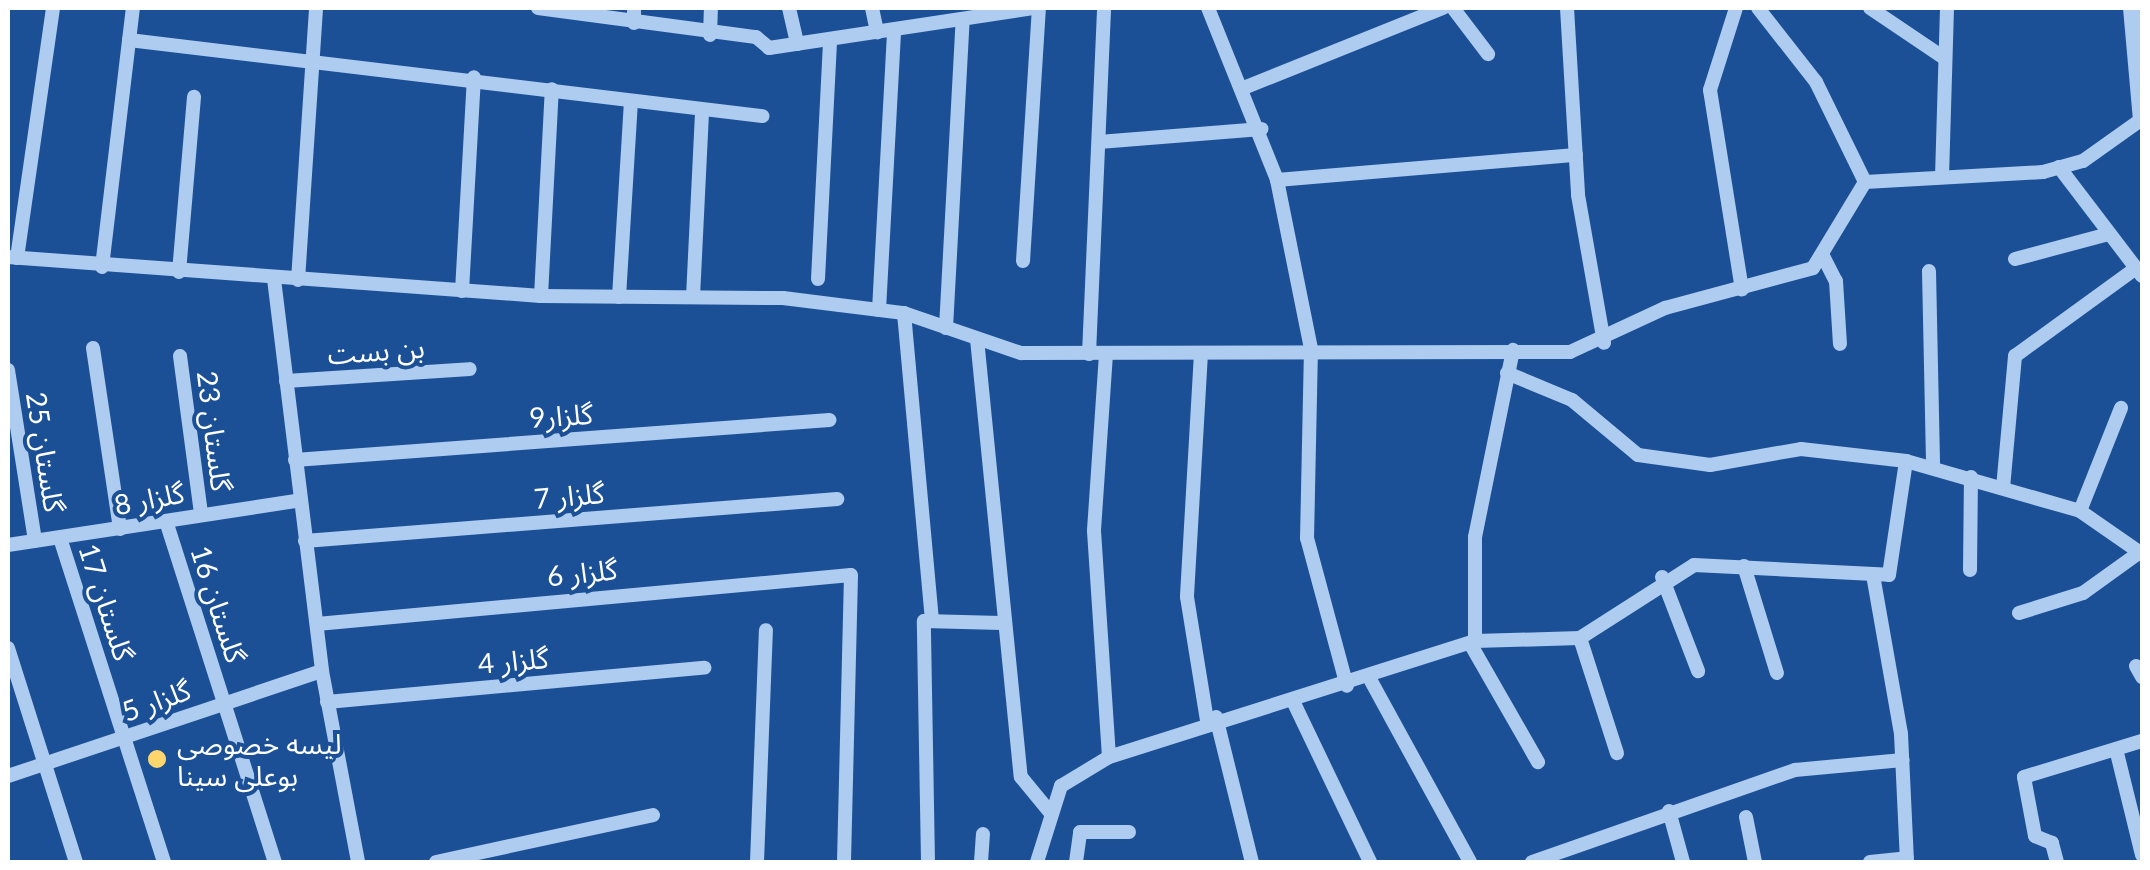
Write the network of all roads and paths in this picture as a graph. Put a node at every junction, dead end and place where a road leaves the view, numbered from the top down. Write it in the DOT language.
graph roads {
  1 [pos="52,8"];
  2 [pos="133,8"];
  3 [pos="316,8"];
  4 [pos="538,8"];
  5 [pos="711,8"];
  6 [pos="789,8"];
  7 [pos="872,8"];
  8 [pos="1032,8"];
  9 [pos="1104,8"];
  10 [pos="1208,8"];
  11 [pos="1443,8"];
  12 [pos="1452,8"];
  13 [pos="1567,8"];
  14 [pos="1736,8"];
  15 [pos="1758,8"];
  16 [pos="1870,8"];
  17 [pos="1947,8"];
  18 [pos="2130,8"];
  19 [pos="559,9"];
  20 [pos="2142,9"];
  21 [pos="634,15"];
  22 [pos="955,16"];
  23 [pos="894,29"];
  24 [pos="877,32"];
  25 [pos="710,35"];
  26 [pos="830,39"];
  27 [pos="128,40"];
  28 [pos="797,44"];
  29 [pos="1488,54"];
  30 [pos="314,56"];
  31 [pos="1944,58"];
  32 [pos="474,77"];
  33 [pos="2142,77"];
  34 [pos="1242,89"];
  35 [pos="552,90"];
  36 [pos="194,97"];
  37 [pos="631,101"];
  38 [pos="702,110"];
  39 [pos="762,116"];
  40 [pos="2141,120"];
  41 [pos="1261,129"];
  42 [pos="1099,142"];
  43 [pos="1576,156"];
  44 [pos="2059,167"];
  45 [pos="1942,178"];
  46 [pos="1276,180"];
  47 [pos="1865,182"];
  48 [pos="2108,234"];
  49 [pos="1823,256"];
  50 [pos="12,258"];
  51 [pos="2016,260"];
  52 [pos="1023,261"];
  53 [pos="102,266"];
  54 [pos="1929,271"];
  55 [pos="179,272"];
  56 [pos="2139,272"];
  57 [pos="274,279"];
  58 [pos="818,279"];
  59 [pos="298,280"];
  60 [pos="1742,290"];
  61 [pos="462,291"];
  62 [pos="540,296"];
  63 [pos="619,297"];
  64 [pos="693,297"];
  65 [pos="879,310"];
  66 [pos="904,314"];
  67 [pos="946,328"];
  68 [pos="977,340"];
  69 [pos="1604,343"];
  70 [pos="1840,344"];
  71 [pos="93,348"];
  72 [pos="1312,348"];
  73 [pos="1514,350"];
  74 [pos="1201,353"];
  75 [pos="1089,354"];
  76 [pos="1106,354"];
  77 [pos="180,356"];
  78 [pos="470,368"];
  79 [pos="8,370"];
  80 [pos="1506,373"];
  81 [pos="286,381"];
  82 [pos="2121,408"];
  83 [pos="830,420"];
  84 [pos="295,460"];
  85 [pos="1906,461"];
  86 [pos="1933,468"];
  87 [pos="1971,477"];
  88 [pos="2003,488"];
  89 [pos="836,499"];
  90 [pos="301,500"];
  91 [pos="2080,511"];
  92 [pos="201,513"];
  93 [pos="166,521"];
  94 [pos="120,529"];
  95 [pos="60,538"];
  96 [pos="35,541"];
  97 [pos="305,542"];
  98 [pos="8,544"];
  99 [pos="2141,553"];
  100 [pos="1744,566"];
  101 [pos="1970,570"];
  102 [pos="1873,575"];
  103 [pos="1662,577"];
  104 [pos="2019,614"];
  105 [pos="932,619"];
  106 [pos="1001,623"];
  107 [pos="318,624"];
  108 [pos="766,630"];
  109 [pos="1580,638"];
  110 [pos="1473,643"];
  111 [pos="8,648"];
  112 [pos="704,668"];
  113 [pos="322,671"];
  114 [pos="1698,671"];
  115 [pos="1777,673"];
  116 [pos="1371,681"];
  117 [pos="1347,686"];
  118 [pos="224,701"];
  119 [pos="1293,701"];
  120 [pos="327,702"];
  121 [pos="1212,719"];
  122 [pos="125,738"];
  123 [pos="2142,741"];
  124 [pos="2117,752"];
  125 [pos="1617,753"];
  126 [pos="1109,757"];
  127 [pos="1904,760"];
  128 [pos="1538,762"];
  129 [pos="44,764"];
  130 [pos="8,776"];
  131 [pos="1049,812"];
  132 [pos="1669,812"];
  133 [pos="653,815"];
  134 [pos="1746,816"];
  135 [pos="1129,832"];
  136 [pos="983,834"];
  137 [pos="2142,855"];
  138 [pos="471,858"];
  139 [pos="1907,860"];
  140 [pos="76,862"];
  141 [pos="164,862"];
  142 [pos="275,862"];
  143 [pos="358,862"];
  144 [pos="436,862"];
  145 [pos="758,862"];
  146 [pos="844,862"];
  147 [pos="928,862"];
  148 [pos="982,862"];
  149 [pos="1037,862"];
  150 [pos="1076,862"];
  151 [pos="1252,862"];
  152 [pos="1370,862"];
  153 [pos="1470,862"];
  154 [pos="1532,862"];
  155 [pos="1683,862"];
  156 [pos="1755,862"];
  157 [pos="1870,862"];
  158 [pos="2058,862"];
  1 -- 50 [label="street"];
  2 -- 27 [label="street"];
  3 -- 30 [label="street"];
  4 -- 19 [label="street"];
  5 -- 25 [label="street"];
  6 -- 28 [label="street"];
  7 -- 24 [label="street"];
  8 -- 22 [label="street"];
  8 -- 52 [label="street"];
  9 -- 42 [label="street"];
  10 -- 34 [label="street"];
  11 -- 34 [label="street"];
  12 -- 29 [label="street"];
  13 -- 43 [label="street"];
  14 -- 60 [label="street"];
  15 -- 47 [label="street"];
  16 -- 31 [label="street"];
  17 -- 31 [label="street"];
  18 -- 40 [label="street"];
  19 -- 21 [label="street"];
  20 -- 33 [label="street"];
  21 -- 25 [label="street"];
  22 -- 23 [label="street"];
  22 -- 67 [label="street"];
  23 -- 24 [label="street"];
  23 -- 65 [label="street"];
  24 -- 26 [label="street"];
  25 -- 28 [label="street"];
  26 -- 28 [label="street"];
  26 -- 58 [label="street"];
  27 -- 30 [label="street"];
  27 -- 53 [label="street"];
  30 -- 32 [label="street"];
  30 -- 59 [label="street"];
  31 -- 45 [label="street"];
  32 -- 35 [label="street"];
  32 -- 61 [label="street"];
  34 -- 41 [label="street"];
  35 -- 37 [label="street"];
  35 -- 62 [label="street"];
  36 -- 55 [label="street"];
  37 -- 38 [label="street"];
  37 -- 63 [label="street"];
  38 -- 39 [label="street"];
  38 -- 64 [label="street"];
  40 -- 44 [label="street"];
  41 -- 42 [label="street"];
  41 -- 46 [label="street"];
  42 -- 75 [label="street"];
  43 -- 46 [label="street"];
  43 -- 69 [label="street"];
  44 -- 45 [label="street"];
  44 -- 48 [label="street"];
  45 -- 47 [label="street"];
  46 -- 72 [label="street"];
  47 -- 49 [label="street"];
  48 -- 51 [label="street"];
  48 -- 56 [label="street"];
  49 -- 60 [label="street"];
  49 -- 70 [label="street"];
  50 -- 53 [label="street"];
  53 -- 55 [label="street"];
  54 -- 86 [label="street"];
  55 -- 57 [label="street"];
  56 -- 88 [label="street"];
  57 -- 59 [label="street"];
  57 -- 81 [label="street"];
  59 -- 61 [label="street"];
  60 -- 69 [label="street"];
  61 -- 62 [label="street"];
  62 -- 63 [label="street"];
  63 -- 64 [label="street"];
  64 -- 65 [label="street"];
  65 -- 66 [label="street"];
  66 -- 67 [label="street"];
  66 -- 105 [label="street"];
  67 -- 68 [label="street"];
  68 -- 75 [label="street"];
  68 -- 106 [label="street"];
  69 -- 73 [label="street"];
  71 -- 94 [label="street"];
  72 -- 73 [label="street"];
  72 -- 74 [label="street"];
  72 -- 117 [label="street"];
  73 -- 80 [label="street"];
  74 -- 76 [label="street"];
  74 -- 121 [label="street"];
  75 -- 76 [label="street"];
  76 -- 126 [label="street"];
  77 -- 92 [label="street, گلستان 23"];
  78 -- 81 [label="street, بن بست"];
  79 -- 96 [label="street, گلستان 25"];
  80 -- 85 [label="street"];
  80 -- 110 [label="street"];
  81 -- 84 [label="street"];
  82 -- 91 [label="street"];
  83 -- 84 [label="street, گلزار9"];
  84 -- 90 [label="street"];
  85 -- 86 [label="street"];
  85 -- 102 [label="street"];
  86 -- 87 [label="street"];
  87 -- 88 [label="street"];
  87 -- 101 [label="street"];
  88 -- 91 [label="street"];
  89 -- 97 [label="street, گلزار 7"];
  90 -- 92 [label="street, گلزار 8"];
  90 -- 97 [label="street"];
  91 -- 99 [label="street"];
  92 -- 93 [label="street, گلزار 8"];
  93 -- 94 [label="street, گلزار 8"];
  93 -- 118 [label="street, گلستان 16"];
  94 -- 95 [label="street, گلزار 8"];
  95 -- 96 [label="street, گلزار 8"];
  95 -- 122 [label="street, گلستان 17"];
  96 -- 98 [label="street, گلزار 8"];
  97 -- 107 [label="street"];
  99 -- 104 [label="street"];
  100 -- 102 [label="street"];
  100 -- 103 [label="street"];
  100 -- 115 [label="street"];
  102 -- 127 [label="street"];
  103 -- 109 [label="street"];
  103 -- 114 [label="street"];
  105 -- 106 [label="street"];
  105 -- 147 [label="street"];
  106 -- 131 [label="street"];
  107 -- 113 [label="street"];
  107 -- 146 [label="street, گلزار 6"];
  108 -- 145 [label="street"];
  109 -- 110 [label="street"];
  109 -- 125 [label="street"];
  110 -- 116 [label="street"];
  110 -- 128 [label="street"];
  111 -- 129 [label="street"];
  112 -- 120 [label="street, گلزار 4"];
  113 -- 118 [label="street, گلزار 5"];
  113 -- 120 [label="street"];
  116 -- 117 [label="street"];
  116 -- 153 [label="street"];
  117 -- 119 [label="street"];
  118 -- 122 [label="street, گلزار 5"];
  118 -- 142 [label="street, گلستان 16"];
  119 -- 121 [label="street"];
  119 -- 152 [label="street"];
  120 -- 143 [label="street"];
  121 -- 126 [label="street"];
  121 -- 151 [label="street"];
  122 -- 129 [label="street, گلزار 5"];
  122 -- 141 [label="street, گلستان 17"];
  123 -- 124 [label="street"];
  124 -- 137 [label="street"];
  124 -- 158 [label="street"];
  126 -- 131 [label="street"];
  127 -- 132 [label="street"];
  127 -- 139 [label="street"];
  129 -- 130 [label="street, گلزار 5"];
  129 -- 140 [label="street"];
  131 -- 149 [label="street"];
  132 -- 154 [label="street"];
  132 -- 155 [label="street"];
  133 -- 138 [label="street"];
  134 -- 156 [label="street"];
  135 -- 150 [label="street"];
  136 -- 148 [label="street"];
  138 -- 144 [label="street"];
  139 -- 157 [label="street"];
}
